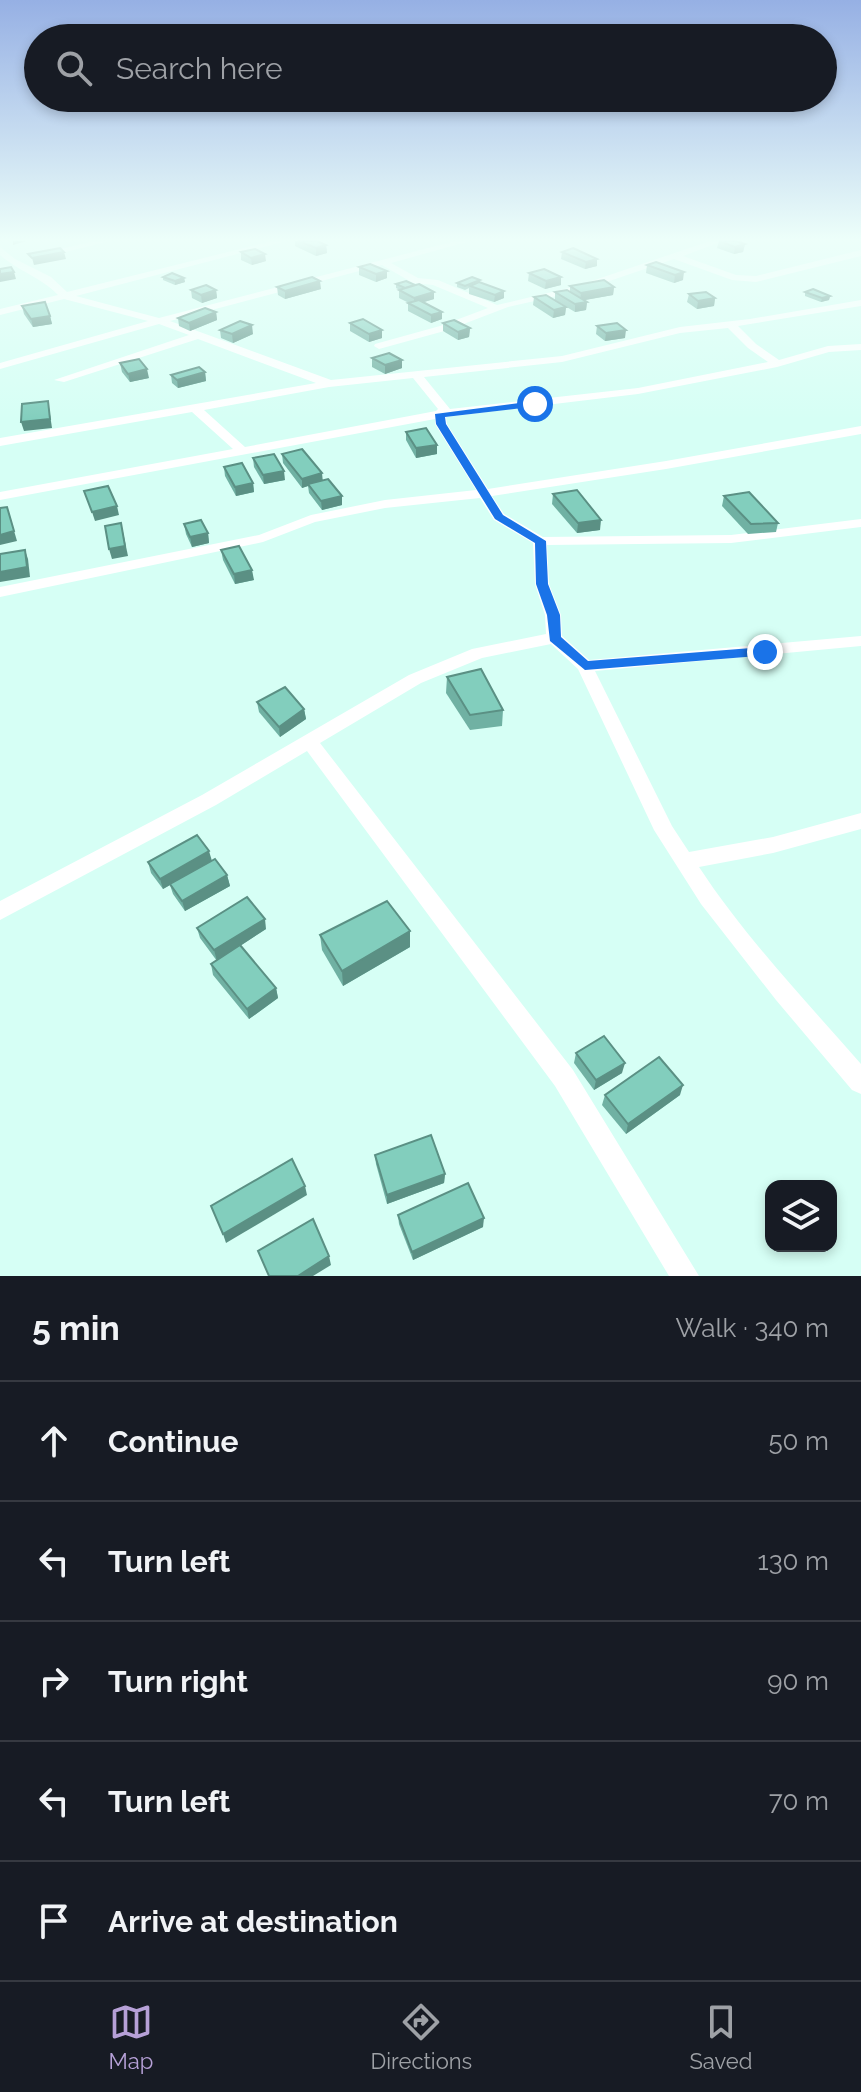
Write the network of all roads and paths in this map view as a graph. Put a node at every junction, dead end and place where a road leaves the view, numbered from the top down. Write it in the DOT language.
graph roads {
  1 [pos="47,301"];
  2 [pos="82,301"];
  3 [pos="243,301"];
  4 [pos="479,301"];
  5 [pos="527,301"];
  6 [pos="861,303"];
  7 [pos="496,308"];
  8 [pos="0,312"];
  9 [pos="162,322"];
  10 [pos="730,324"];
  11 [pos="197,336"];
  12 [pos="379,346"];
  13 [pos="861,347"];
  14 [pos="777,364"];
  15 [pos="0,366"];
  16 [pos="415,374"];
  17 [pos="60,380"];
  18 [pos="329,384"];
  19 [pos="193,406"];
  20 [pos="440,414"];
  21 [pos="861,430"];
  22 [pos="0,442"];
  23 [pos="241,450"];
  24 [pos="485,493"];
  25 [pos="0,496"];
  26 [pos="861,523"];
  27 [pos="540,541"];
  28 [pos="0,592"];
  29 [pos="554,638"];
  30 [pos="861,641"];
  31 [pos="585,666"];
  32 [pos="308,740"];
  33 [pos="861,821"];
  34 [pos="684,861"];
  35 [pos="0,911"];
  36 [pos="861,1082"];
  37 [pos="685,1276"];
  1 -- 8 [label="street"];
  2 -- 9 [label="street"];
  3 -- 9 [label="street"];
  4 -- 7 [label="street"];
  5 -- 7 [label="street"];
  6 -- 10 [label="street"];
  7 -- 12 [label="street"];
  9 -- 11 [label="street"];
  9 -- 15 [label="street"];
  10 -- 14 [label="street"];
  10 -- 16 [label="street"];
  11 -- 17 [label="street"];
  11 -- 18 [label="street"];
  13 -- 14 [label="street"];
  14 -- 20 [label="street"];
  16 -- 18 [label="street"];
  16 -- 20 [label="street"];
  18 -- 19 [label="street"];
  19 -- 22 [label="street"];
  19 -- 23 [label="street"];
  20 -- 23 [label="street"];
  20 -- 24 [label="street"];
  21 -- 24 [label="street"];
  23 -- 25 [label="street"];
  24 -- 27 [label="street"];
  24 -- 28 [label="street"];
  26 -- 27 [label="street"];
  27 -- 29 [label="street"];
  29 -- 31 [label="street"];
  29 -- 32 [label="street"];
  30 -- 31 [label="street"];
  31 -- 34 [label="street"];
  32 -- 35 [label="street"];
  32 -- 37 [label="street"];
  33 -- 34 [label="street"];
  34 -- 36 [label="street"];
}
